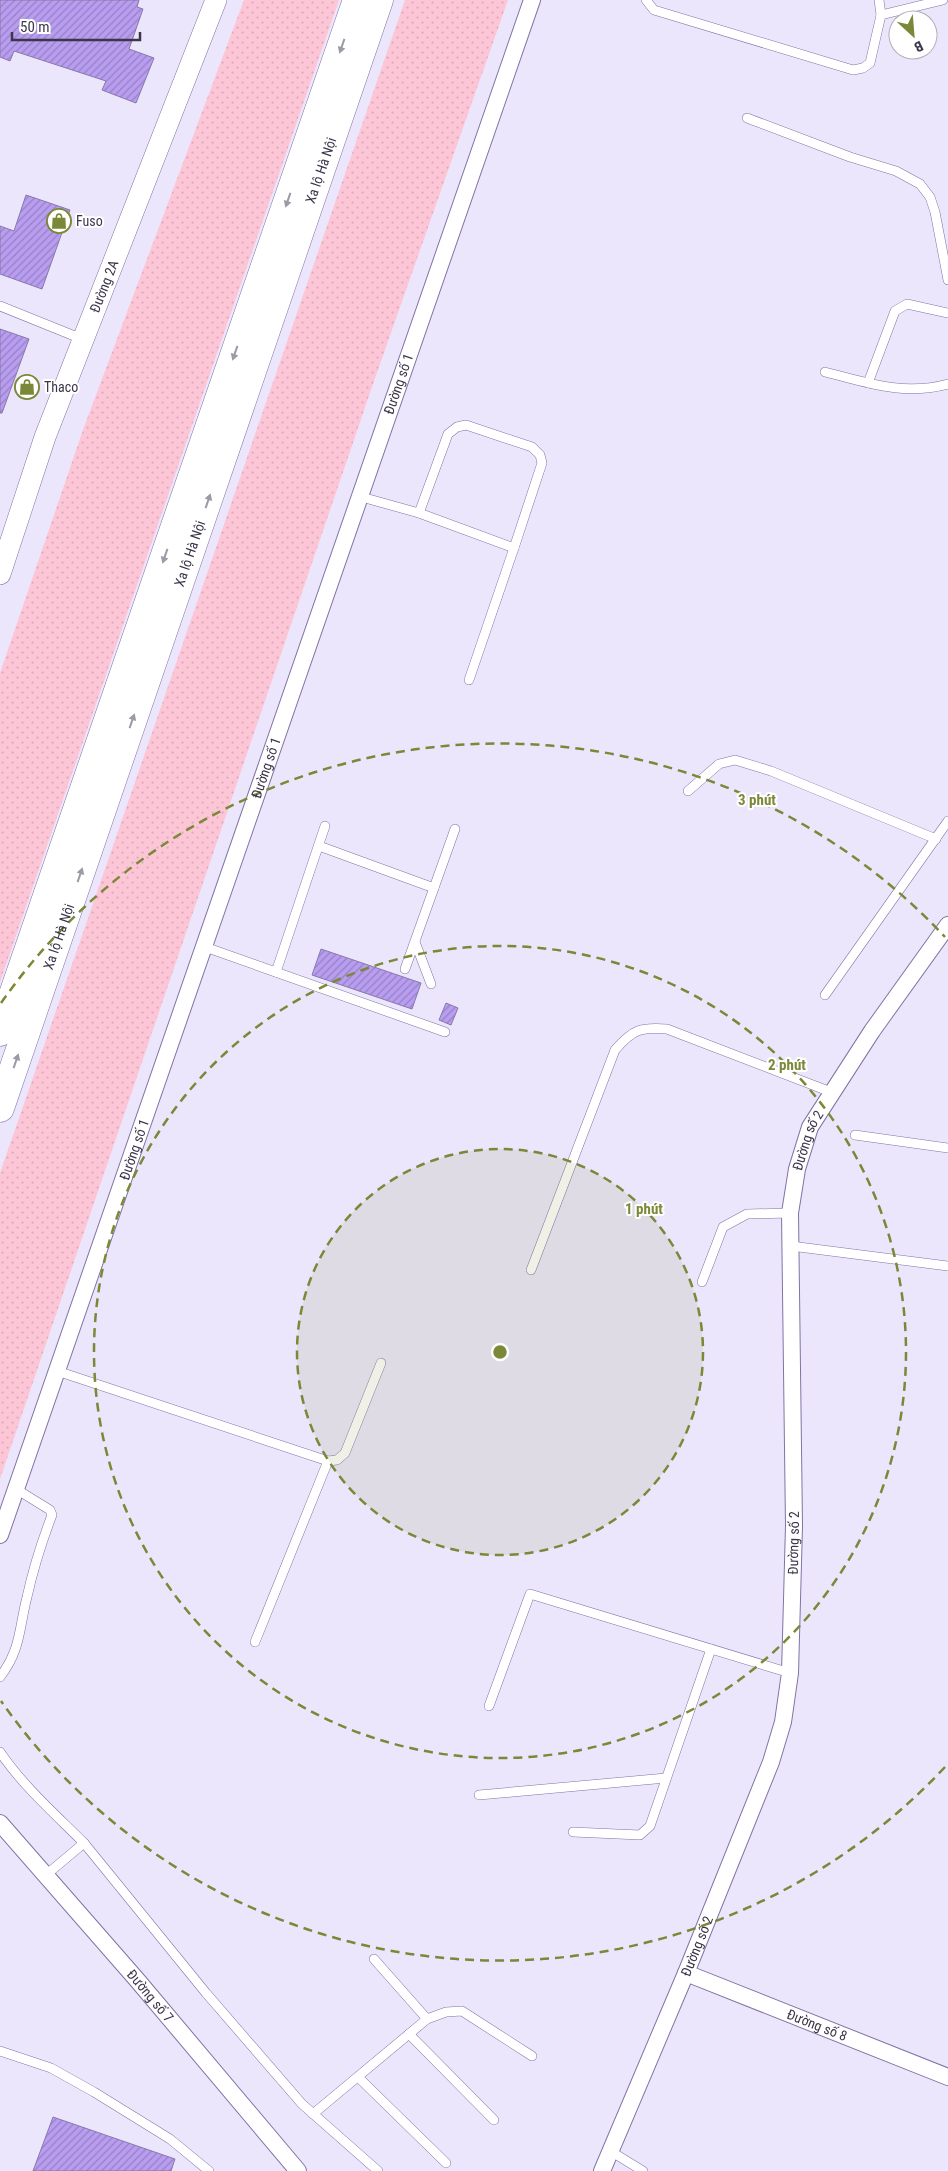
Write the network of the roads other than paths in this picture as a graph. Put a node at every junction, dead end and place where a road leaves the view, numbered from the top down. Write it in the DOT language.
graph roads {
  1 [pos="216,0"];
  2 [pos="358,0"];
  3 [pos="379,0"];
  4 [pos="532,0"];
  5 [pos="646,0"];
  6 [pos="879,0"];
  7 [pos="943,0"];
  8 [pos="881,15"];
  9 [pos="747,118"];
  10 [pos="948,280"];
  11 [pos="0,306"];
  12 [pos="948,313"];
  13 [pos="82,339"];
  14 [pos="825,372"];
  15 [pos="868,383"];
  16 [pos="948,384"];
  17 [pos="358,496"];
  18 [pos="419,513"];
  19 [pos="514,548"];
  20 [pos="0,574"];
  21 [pos="469,680"];
  22 [pos="688,792"];
  23 [pos="948,821"];
  24 [pos="325,826"];
  25 [pos="455,828"];
  26 [pos="936,839"];
  27 [pos="319,846"];
  28 [pos="434,888"];
  29 [pos="948,925"];
  30 [pos="415,942"];
  31 [pos="205,947"];
  32 [pos="405,969"];
  33 [pos="276,972"];
  34 [pos="431,984"];
  35 [pos="825,995"];
  36 [pos="0,1032"];
  37 [pos="445,1032"];
  38 [pos="831,1092"];
  39 [pos="0,1108"];
  40 [pos="854,1135"];
  41 [pos="948,1148"];
  42 [pos="790,1213"];
  43 [pos="791,1246"];
  44 [pos="948,1266"];
  45 [pos="531,1270"];
  46 [pos="702,1282"];
  47 [pos="381,1363"];
  48 [pos="57,1371"];
  49 [pos="328,1462"];
  50 [pos="16,1489"];
  51 [pos="0,1535"];
  52 [pos="255,1642"];
  53 [pos="711,1649"];
  54 [pos="790,1673"];
  55 [pos="0,1677"];
  56 [pos="489,1706"];
  57 [pos="0,1752"];
  58 [pos="666,1778"];
  59 [pos="479,1795"];
  60 [pos="0,1823"];
  61 [pos="573,1832"];
  62 [pos="84,1842"];
  63 [pos="46,1875"];
  64 [pos="374,1959"];
  65 [pos="686,1973"];
  66 [pos="427,2019"];
  67 [pos="409,2034"];
  68 [pos="0,2051"];
  69 [pos="532,2056"];
  70 [pos="358,2077"];
  71 [pos="948,2077"];
  72 [pos="312,2114"];
  73 [pos="494,2120"];
  74 [pos="612,2152"];
  75 [pos="446,2162"];
  76 [pos="209,2171"];
  77 [pos="298,2171"];
  78 [pos="378,2171"];
  79 [pos="602,2171"];
  80 [pos="643,2171"];
  1 -- 13 [label="street, Đường 2A"];
  2 -- 36 [label="highway, Xa lộ Hà Nội, one-way"];
  39 -- 3 [label="highway, Xa lộ Hà Nội, one-way"];
  4 -- 17 [label="street, Đường số 1"];
  5 -- 8 [label="lane"];
  6 -- 8 [label="lane"];
  7 -- 8 [label="lane"];
  9 -- 10 [label="lane"];
  11 -- 13 [label="lane"];
  12 -- 15 [label="lane"];
  13 -- 20 [label="street, Đường 2A"];
  14 -- 15 [label="lane"];
  15 -- 16 [label="lane"];
  17 -- 18 [label="lane"];
  17 -- 31 [label="street, Đường số 1"];
  18 -- 19 [label="lane"];
  18 -- 19 [label="lane"];
  19 -- 21 [label="lane"];
  22 -- 26 [label="lane"];
  23 -- 26 [label="lane"];
  24 -- 27 [label="lane"];
  25 -- 28 [label="lane"];
  26 -- 35 [label="lane"];
  27 -- 28 [label="lane"];
  27 -- 33 [label="lane"];
  28 -- 30 [label="lane"];
  29 -- 38 [label="street, Đường số 2"];
  30 -- 32 [label="lane"];
  30 -- 34 [label="lane"];
  31 -- 33 [label="lane"];
  31 -- 48 [label="street, Đường số 1"];
  33 -- 37 [label="lane"];
  38 -- 42 [label="street, Đường số 2"];
  38 -- 45 [label="lane"];
  40 -- 41 [label="lane"];
  42 -- 43 [label="street, Đường số 2"];
  42 -- 46 [label="lane"];
  43 -- 44 [label="lane"];
  43 -- 54 [label="street, Đường số 2"];
  47 -- 49 [label="lane"];
  48 -- 49 [label="lane"];
  48 -- 50 [label="street, Đường số 1"];
  49 -- 52 [label="lane"];
  50 -- 51 [label="street, Đường số 1"];
  50 -- 55 [label="lane"];
  53 -- 54 [label="lane"];
  53 -- 56 [label="lane"];
  53 -- 58 [label="lane"];
  54 -- 65 [label="street, Đường số 2"];
  57 -- 62 [label="lane"];
  58 -- 59 [label="lane"];
  58 -- 61 [label="lane"];
  60 -- 63 [label="street, Đường số 7"];
  62 -- 63 [label="lane"];
  62 -- 72 [label="lane"];
  63 -- 77 [label="street, Đường số 7"];
  64 -- 66 [label="lane"];
  65 -- 71 [label="street, Đường số 8"];
  65 -- 74 [label="street, Đường số 2"];
  66 -- 67 [label="lane"];
  66 -- 69 [label="lane"];
  67 -- 70 [label="lane"];
  67 -- 73 [label="lane"];
  68 -- 76 [label="lane"];
  70 -- 72 [label="lane"];
  70 -- 75 [label="lane"];
  72 -- 78 [label="lane"];
  74 -- 79 [label="street, Đường số 2"];
  74 -- 80 [label="lane"];
}
